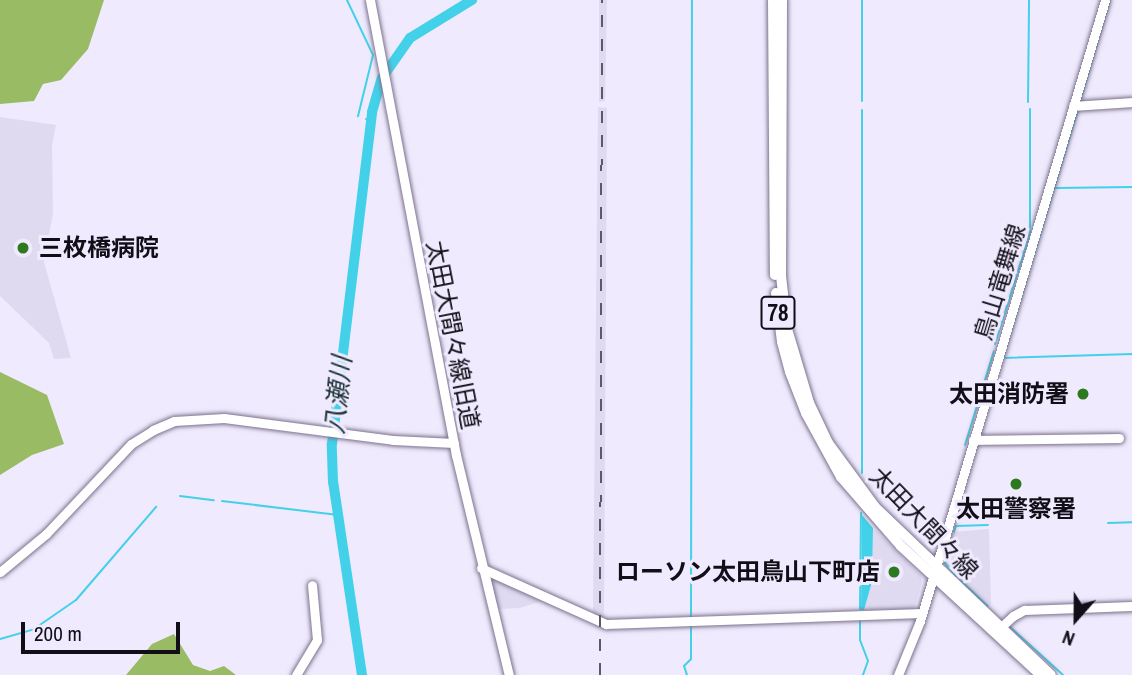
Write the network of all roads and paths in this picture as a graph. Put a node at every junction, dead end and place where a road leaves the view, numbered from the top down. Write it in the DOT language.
graph roads {
  1 [pos="370,0"];
  2 [pos="774,0"];
  3 [pos="782,0"];
  4 [pos="1105,0"];
  5 [pos="1132,102"];
  6 [pos="1073,106"];
  7 [pos="974,437"];
  8 [pos="454,443"];
  9 [pos="481,568"];
  10 [pos="0,572"];
  11 [pos="934,572"];
  12 [pos="312,585"];
  13 [pos="1132,606"];
  14 [pos="922,613"];
  15 [pos="1000,628"];
  16 [pos="296,675"];
  17 [pos="509,675"];
  18 [pos="898,675"];
  19 [pos="1041,675"];
  20 [pos="1051,675"];
  1 -- 8 [label="street, 太田大間々線旧道"];
  2 -- 11 [label="main road, 太田大間々線 / 78"];
  3 -- 11 [label="main road, 太田大間々線 / 78"];
  4 -- 6 [label="street, 鳥山竜舞線"];
  5 -- 6 [label="street"];
  6 -- 7 [label="street, 鳥山竜舞線"];
  7 -- 7 [label="street"];
  7 -- 11 [label="street, 鳥山竜舞線"];
  8 -- 9 [label="street, 太田大間々線旧道"];
  8 -- 10 [label="street"];
  9 -- 14 [label="street"];
  9 -- 17 [label="street, 太田大間々線旧道"];
  11 -- 14 [label="street, 鳥山竜舞線"];
  11 -- 15 [label="main road, 太田大間々線 / 78"];
  11 -- 19 [label="main road, 太田大間々線 / 78"];
  12 -- 16 [label="street"];
  13 -- 15 [label="street"];
  14 -- 18 [label="street, 鳥山竜舞線"];
  15 -- 20 [label="main road, 太田大間々線 / 78"];
}
